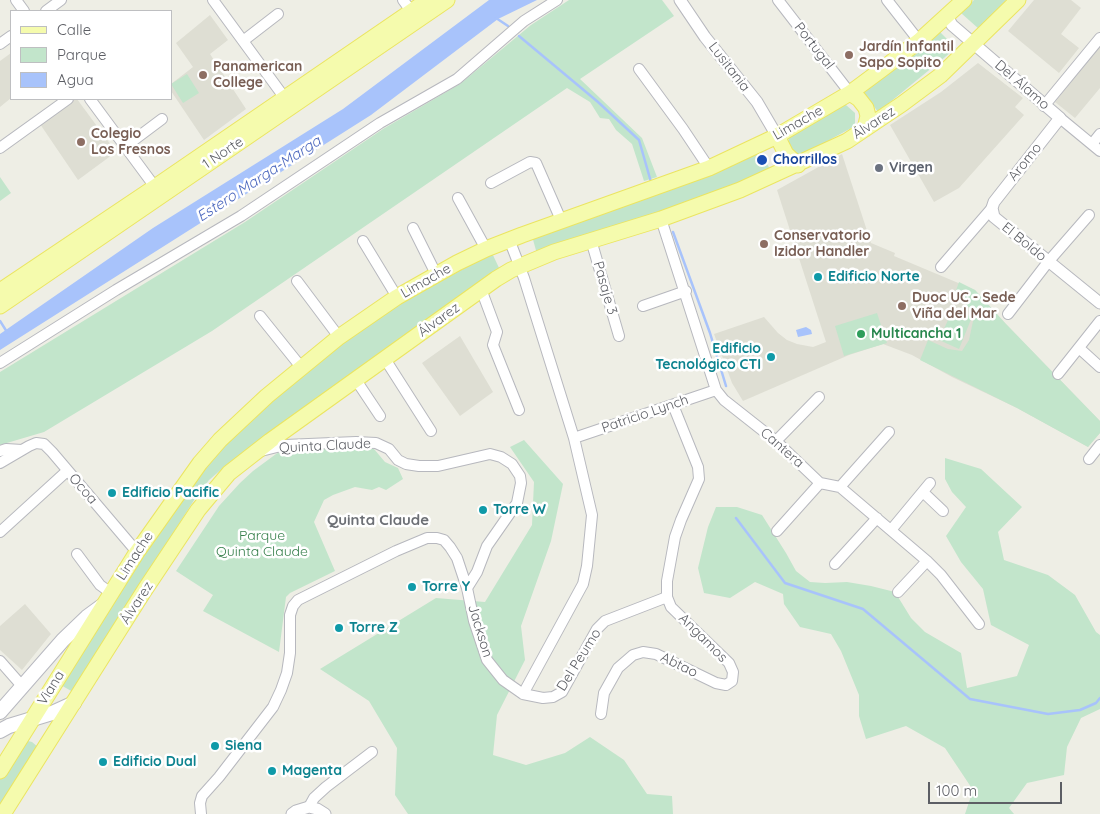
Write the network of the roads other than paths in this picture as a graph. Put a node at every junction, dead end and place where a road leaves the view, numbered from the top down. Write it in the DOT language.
graph roads {
  1 [pos="61,0"];
  2 [pos="428,0"];
  3 [pos="447,0"];
  4 [pos="557,0"];
  5 [pos="778,0"];
  6 [pos="886,0"];
  7 [pos="964,0"];
  8 [pos="1018,0"];
  9 [pos="216,1"];
  10 [pos="683,5"];
  11 [pos="407,6"];
  12 [pos="47,10"];
  13 [pos="278,14"];
  14 [pos="948,16"];
  15 [pos="1100,38"];
  16 [pos="243,41"];
  17 [pos="919,41"];
  18 [pos="974,44"];
  19 [pos="639,69"];
  20 [pos="850,93"];
  21 [pos="284,97"];
  22 [pos="67,100"];
  23 [pos="91,100"];
  24 [pos="1044,106"];
  25 [pos="1060,118"];
  26 [pos="162,119"];
  27 [pos="865,129"];
  28 [pos="1100,134"];
  29 [pos="778,136"];
  30 [pos="126,146"];
  31 [pos="1096,147"];
  32 [pos="0,148"];
  33 [pos="798,165"];
  34 [pos="709,168"];
  35 [pos="491,183"];
  36 [pos="155,187"];
  37 [pos="458,198"];
  38 [pos="992,208"];
  39 [pos="1089,214"];
  40 [pos="661,218"];
  41 [pos="562,220"];
  42 [pos="412,228"];
  43 [pos="509,239"];
  44 [pos="591,240"];
  45 [pos="363,241"];
  46 [pos="486,249"];
  47 [pos="1048,262"];
  48 [pos="520,266"];
  49 [pos="941,267"];
  50 [pos="436,274"];
  51 [pos="297,281"];
  52 [pos="481,289"];
  53 [pos="0,291"];
  54 [pos="686,291"];
  55 [pos="397,297"];
  56 [pos="1100,303"];
  57 [pos="0,306"];
  58 [pos="643,306"];
  59 [pos="1008,314"];
  60 [pos="260,316"];
  61 [pos="1100,321"];
  62 [pos="619,336"];
  63 [pos="339,338"];
  64 [pos="1078,348"];
  65 [pos="385,360"];
  66 [pos="0,363"];
  67 [pos="1100,367"];
  68 [pos="301,368"];
  69 [pos="1058,374"];
  70 [pos="356,380"];
  71 [pos="716,390"];
  72 [pos="819,397"];
  73 [pos="674,405"];
  74 [pos="519,410"];
  75 [pos="380,416"];
  76 [pos="431,431"];
  77 [pos="889,432"];
  78 [pos="574,438"];
  79 [pos="776,441"];
  80 [pos="1100,445"];
  81 [pos="22,450"];
  82 [pos="0,451"];
  83 [pos="255,453"];
  84 [pos="1089,459"];
  85 [pos="0,463"];
  86 [pos="67,471"];
  87 [pos="820,483"];
  88 [pos="930,483"];
  89 [pos="840,487"];
  90 [pos="923,492"];
  91 [pos="943,512"];
  92 [pos="877,518"];
  93 [pos="891,530"];
  94 [pos="777,531"];
  95 [pos="0,532"];
  96 [pos="137,552"];
  97 [pos="77,554"];
  98 [pos="927,561"];
  99 [pos="835,564"];
  100 [pos="467,588"];
  101 [pos="898,592"];
  102 [pos="667,597"];
  103 [pos="107,599"];
  104 [pos="979,624"];
  105 [pos="0,661"];
  106 [pos="732,681"];
  107 [pos="22,686"];
  108 [pos="523,694"];
  109 [pos="74,703"];
  110 [pos="1,711"];
  111 [pos="600,714"];
  112 [pos="32,720"];
  113 [pos="5,728"];
  114 [pos="372,752"];
  115 [pos="0,771"];
  116 [pos="309,808"];
  117 [pos="3,814"];
  118 [pos="201,814"];
  119 [pos="292,814"];
  120 [pos="325,814"];
  1 -- 12 [label="street"];
  2 -- 11 [label="main road, 1 Norte"];
  3 -- 57 [label="main road, 1 Norte"];
  4 -- 66 [label="street"];
  5 -- 20 [label="street, Portugal"];
  6 -- 17 [label="street"];
  7 -- 14 [label="main road, Limache"];
  8 -- 18 [label="main road, Álvarez"];
  9 -- 16 [label="street"];
  10 -- 29 [label="street, Lusitania"];
  11 -- 21 [label="main road, 1 Norte"];
  13 -- 16 [label="street"];
  14 -- 17 [label="main road, Limache"];
  14 -- 18 [label="street, Del Álamo"];
  15 -- 24 [label="street"];
  16 -- 21 [label="street"];
  17 -- 20 [label="main road, Limache"];
  18 -- 24 [label="street, Del Álamo"];
  18 -- 27 [label="main road, Álvarez"];
  19 -- 34 [label="street"];
  20 -- 27 [label="main road"];
  20 -- 29 [label="main road, Limache"];
  21 -- 36 [label="main road, 1 Norte"];
  22 -- 32 [label="street"];
  23 -- 30 [label="street"];
  24 -- 25 [label="street, Del Álamo"];
  25 -- 31 [label="street, Del Álamo"];
  25 -- 38 [label="street, Aromo"];
  26 -- 30 [label="street"];
  27 -- 33 [label="main road, Álvarez"];
  28 -- 31 [label="street"];
  29 -- 33 [label="main road"];
  29 -- 34 [label="main road, Limache"];
  30 -- 36 [label="street"];
  33 -- 40 [label="main road, Álvarez"];
  34 -- 41 [label="main road, Limache"];
  35 -- 41 [label="street"];
  36 -- 53 [label="main road, 1 Norte"];
  37 -- 46 [label="street"];
  38 -- 47 [label="street, El Boldo"];
  38 -- 49 [label="street, El Boldo"];
  39 -- 47 [label="street"];
  40 -- 44 [label="main road, Álvarez"];
  40 -- 54 [label="street, Cantera"];
  41 -- 43 [label="main road, Limache"];
  42 -- 50 [label="street"];
  43 -- 46 [label="main road, Limache"];
  43 -- 48 [label="street"];
  44 -- 48 [label="main road, Álvarez"];
  44 -- 62 [label="street, Pasaje 3"];
  45 -- 55 [label="street"];
  46 -- 50 [label="main road, Limache"];
  47 -- 56 [label="street, El Boldo"];
  47 -- 59 [label="street"];
  48 -- 52 [label="main road, Álvarez"];
  48 -- 78 [label="street"];
  50 -- 55 [label="main road, Limache"];
  51 -- 63 [label="street"];
  52 -- 65 [label="main road, Álvarez"];
  52 -- 74 [label="street"];
  54 -- 58 [label="street"];
  54 -- 71 [label="street, Cantera"];
  55 -- 63 [label="main road, Limache"];
  60 -- 68 [label="street"];
  61 -- 64 [label="street"];
  63 -- 68 [label="main road, Limache"];
  64 -- 67 [label="street"];
  64 -- 69 [label="street"];
  65 -- 70 [label="main road, Álvarez"];
  65 -- 76 [label="street"];
  68 -- 96 [label="main road, Limache"];
  70 -- 75 [label="street"];
  70 -- 83 [label="main road, Álvarez"];
  71 -- 73 [label="street, Patricio Lynch"];
  71 -- 79 [label="street, Cantera"];
  72 -- 79 [label="street"];
  73 -- 78 [label="street, Patricio Lynch"];
  73 -- 102 [label="street"];
  77 -- 89 [label="street"];
  78 -- 108 [label="street"];
  79 -- 87 [label="street, Cantera"];
  80 -- 84 [label="street"];
  81 -- 82 [label="street"];
  81 -- 85 [label="street"];
  81 -- 86 [label="street, Ocoa"];
  83 -- 100 [label="street, Quinta Claude"];
  83 -- 109 [label="main road, Álvarez"];
  86 -- 95 [label="street"];
  86 -- 96 [label="street, Ocoa"];
  87 -- 89 [label="street"];
  87 -- 94 [label="street"];
  88 -- 90 [label="street"];
  89 -- 92 [label="street"];
  90 -- 91 [label="street"];
  90 -- 93 [label="street"];
  92 -- 93 [label="street"];
  92 -- 99 [label="street"];
  93 -- 98 [label="street"];
  96 -- 103 [label="main road, Limache"];
  97 -- 103 [label="street"];
  98 -- 101 [label="street"];
  98 -- 104 [label="street"];
  100 -- 108 [label="street, Jackson"];
  100 -- 118 [label="street, Jackson"];
  102 -- 106 [label="street, Angamos"];
  102 -- 108 [label="street, Del Peumo"];
  103 -- 107 [label="main road, Limache"];
  103 -- 112 [label="main road, Viana"];
  105 -- 107 [label="street"];
  106 -- 111 [label="street, Abtao"];
  107 -- 110 [label="main road, Limache"];
  109 -- 112 [label="main road"];
  109 -- 117 [label="main road, Álvarez"];
  110 -- 113 [label="main road"];
  112 -- 113 [label="main road"];
  112 -- 115 [label="main road, Viana"];
  114 -- 116 [label="street"];
  116 -- 119 [label="street"];
  116 -- 120 [label="street"];
}
